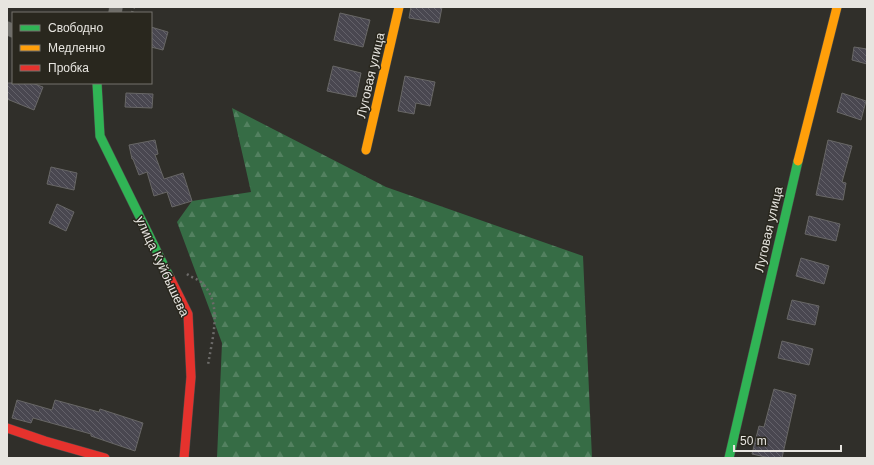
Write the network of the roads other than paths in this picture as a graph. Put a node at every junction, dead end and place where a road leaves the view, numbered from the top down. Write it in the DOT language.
graph roads {
  1 [pos="399,7"];
  2 [pos="837,7"];
  3 [pos="97,84"];
  4 [pos="366,150"];
  5 [pos="7,428"];
  6 [pos="105,458"];
  7 [pos="184,458"];
  8 [pos="729,458"];
  1 -- 4 [label="street, Луговая улица"];
  2 -- 8 [label="street, Луговая улица"];
  3 -- 7 [label="street, улица Куйбышева"];
  5 -- 6 [label="street"];
}
